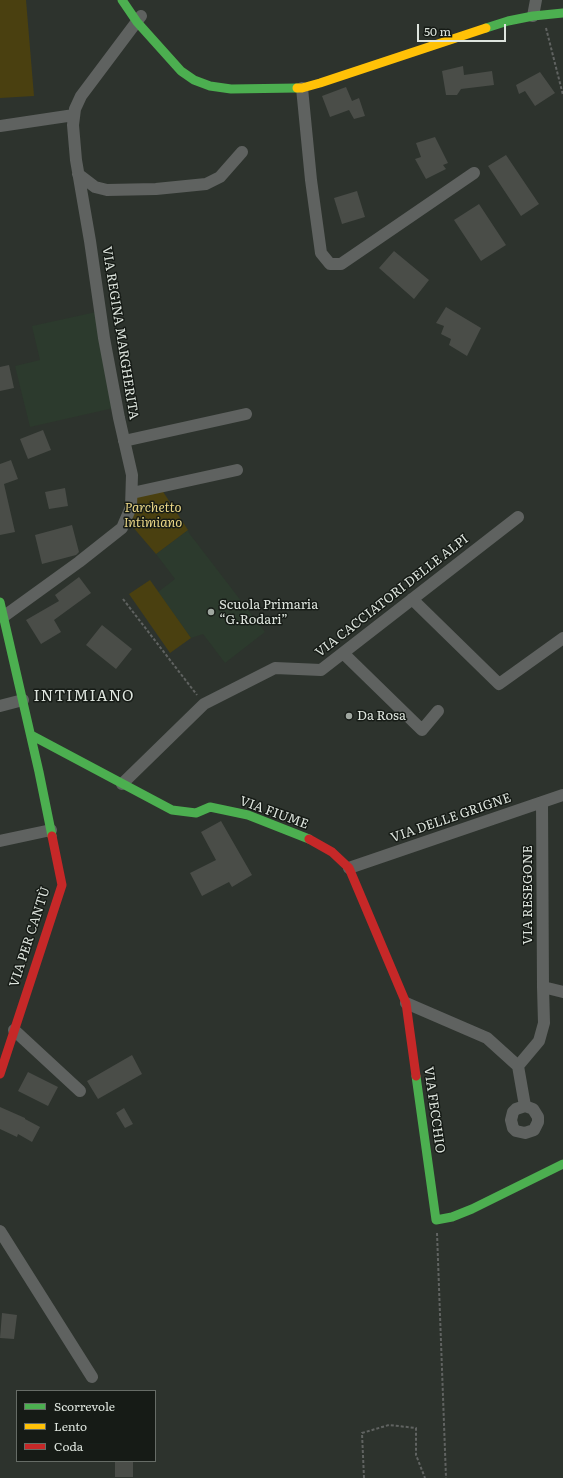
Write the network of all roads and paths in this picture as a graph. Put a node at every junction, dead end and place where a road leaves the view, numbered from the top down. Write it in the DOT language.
graph roads {
  1 [pos="122,0"];
  2 [pos="133,0"];
  3 [pos="536,0"];
  4 [pos="563,13"];
  5 [pos="538,16"];
  6 [pos="139,18"];
  7 [pos="302,88"];
  8 [pos="563,95"];
  9 [pos="74,115"];
  10 [pos="0,126"];
  11 [pos="242,152"];
  12 [pos="474,173"];
  13 [pos="78,174"];
  14 [pos="246,414"];
  15 [pos="124,441"];
  16 [pos="237,470"];
  17 [pos="132,493"];
  18 [pos="518,517"];
  19 [pos="123,599"];
  20 [pos="412,599"];
  21 [pos="0,602"];
  22 [pos="3,617"];
  23 [pos="563,638"];
  24 [pos="343,653"];
  25 [pos="23,700"];
  26 [pos="204,704"];
  27 [pos="0,706"];
  28 [pos="438,711"];
  29 [pos="31,735"];
  30 [pos="122,784"];
  31 [pos="563,795"];
  32 [pos="542,802"];
  33 [pos="51,830"];
  34 [pos="0,841"];
  35 [pos="349,868"];
  36 [pos="543,987"];
  37 [pos="563,992"];
  38 [pos="406,1003"];
  39 [pos="14,1030"];
  40 [pos="518,1066"];
  41 [pos="0,1074"];
  42 [pos="80,1091"];
  43 [pos="525,1106"];
  44 [pos="563,1164"];
  45 [pos="436,1220"];
  46 [pos="0,1231"];
  47 [pos="92,1377"];
  48 [pos="364,1478"];
  49 [pos="424,1478"];
  50 [pos="446,1478"];
  1 -- 6 [label="street"];
  2 -- 6 [label="street"];
  3 -- 5 [label="street"];
  4 -- 5 [label="street"];
  5 -- 7 [label="street"];
  5 -- 8 [label="path"];
  6 -- 7 [label="street"];
  6 -- 9 [label="street, VIA REGINA MARGHERITA"];
  7 -- 12 [label="street"];
  9 -- 10 [label="street"];
  9 -- 13 [label="street, VIA REGINA MARGHERITA"];
  11 -- 13 [label="street"];
  13 -- 15 [label="street, VIA REGINA MARGHERITA"];
  14 -- 15 [label="street"];
  15 -- 17 [label="street, VIA REGINA MARGHERITA"];
  16 -- 17 [label="street"];
  17 -- 22 [label="street, VIA REGINA MARGHERITA"];
  18 -- 20 [label="street, VIA CACCIATORI DELLE ALPI"];
  19 -- 26 [label="path"];
  20 -- 23 [label="street"];
  20 -- 24 [label="street, VIA CACCIATORI DELLE ALPI"];
  21 -- 22 [label="street, VIA PER CANTÙ"];
  22 -- 25 [label="street, VIA PER CANTÙ"];
  24 -- 26 [label="street, VIA CACCIATORI DELLE ALPI"];
  24 -- 28 [label="street"];
  25 -- 27 [label="street"];
  25 -- 29 [label="street, VIA PER CANTÙ"];
  26 -- 30 [label="street, VIA CACCIATORI DELLE ALPI"];
  29 -- 30 [label="street, VIA FIUME"];
  29 -- 33 [label="street, VIA PER CANTÙ"];
  30 -- 35 [label="street, VIA FIUME"];
  31 -- 32 [label="street, VIA DELLE GRIGNE"];
  32 -- 35 [label="street, VIA DELLE GRIGNE"];
  32 -- 36 [label="street, VIA RESEGONE"];
  33 -- 34 [label="street"];
  33 -- 39 [label="street, VIA PER CANTÙ"];
  35 -- 38 [label="street, VIA FIUME"];
  36 -- 37 [label="street"];
  36 -- 40 [label="street, VIA RESEGONE"];
  38 -- 40 [label="street"];
  38 -- 45 [label="street, VIA FECCHIO"];
  39 -- 41 [label="street, VIA PER CANTÙ"];
  39 -- 42 [label="street"];
  40 -- 43 [label="street"];
  44 -- 45 [label="street"];
  45 -- 50 [label="path"];
  46 -- 47 [label="street"];
  48 -- 49 [label="path"];
}
